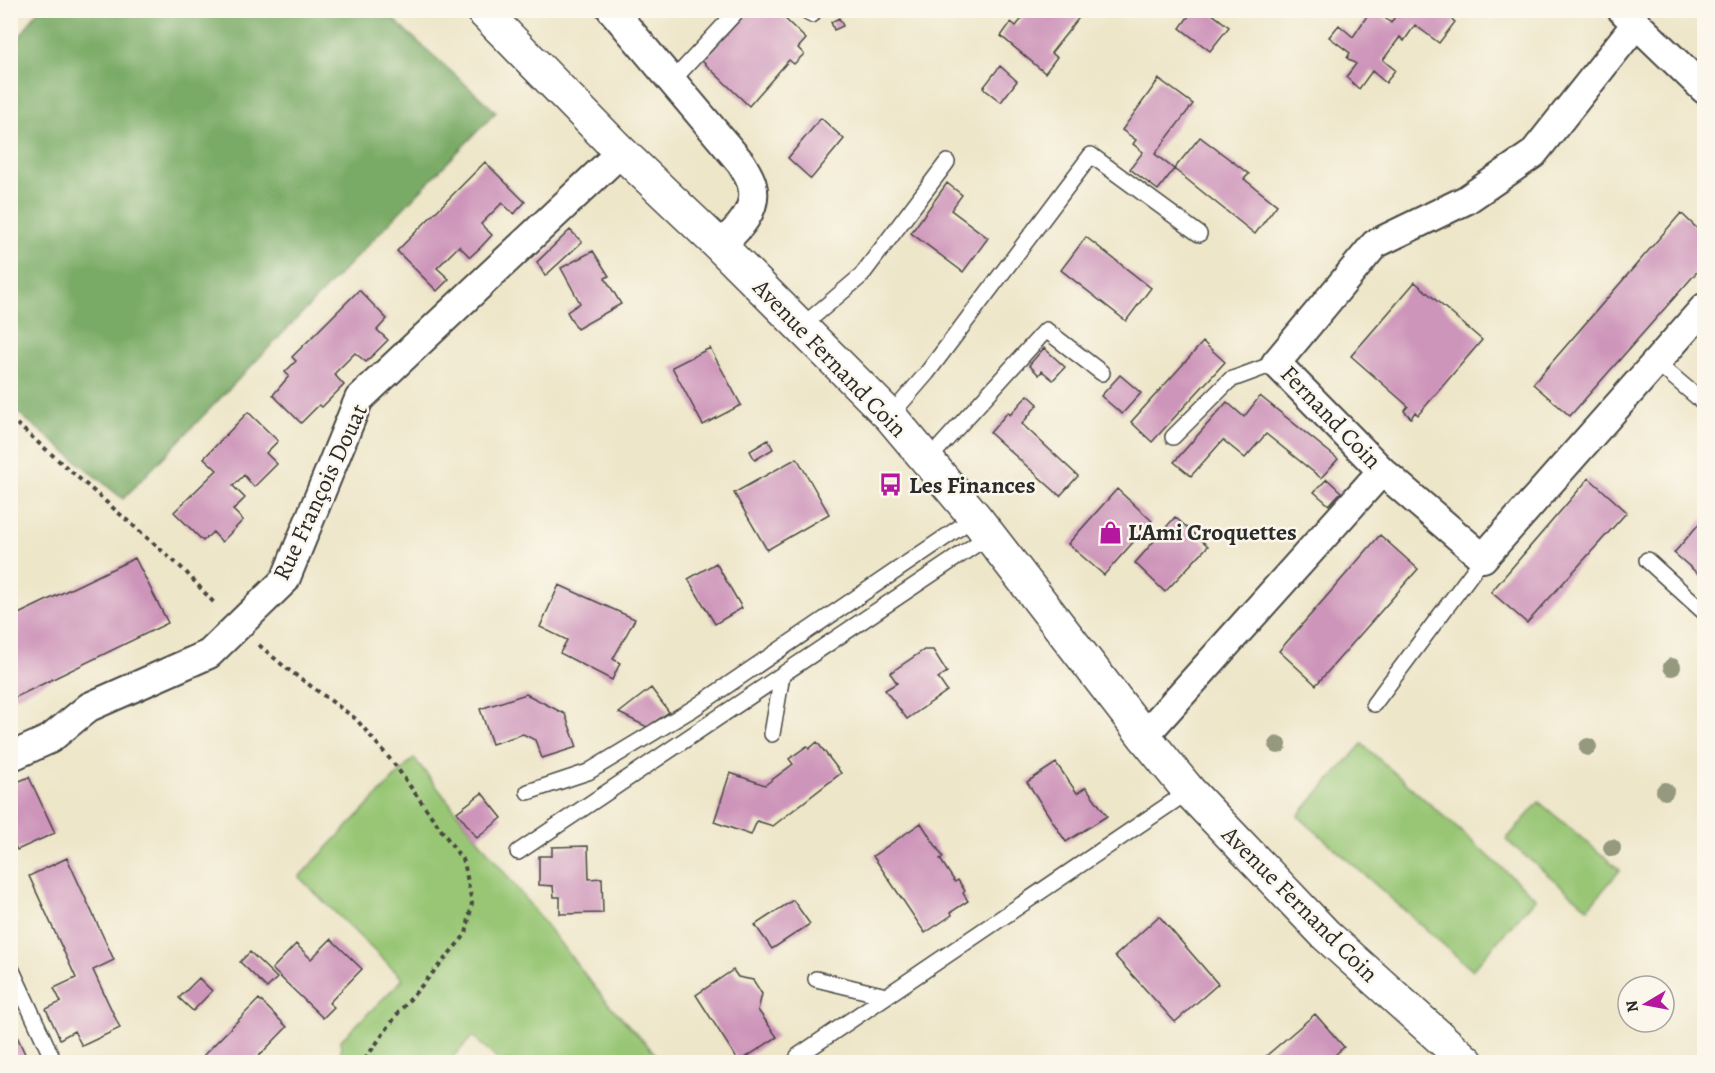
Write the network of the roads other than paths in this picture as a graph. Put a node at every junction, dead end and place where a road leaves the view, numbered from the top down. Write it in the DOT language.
graph roads {
  1 [pos="482,10"];
  2 [pos="612,10"];
  3 [pos="738,10"];
  4 [pos="1629,17"];
  5 [pos="673,81"];
  6 [pos="1704,89"];
  7 [pos="621,152"];
  8 [pos="947,162"];
  9 [pos="1199,234"];
  10 [pos="720,246"];
  11 [pos="1704,308"];
  12 [pos="801,327"];
  13 [pos="1656,362"];
  14 [pos="1276,363"];
  15 [pos="1102,373"];
  16 [pos="1704,403"];
  17 [pos="890,416"];
  18 [pos="1173,437"];
  19 [pos="928,460"];
  20 [pos="1382,471"];
  21 [pos="982,526"];
  22 [pos="1483,558"];
  23 [pos="1647,560"];
  24 [pos="1704,612"];
  25 [pos="782,675"];
  26 [pos="1374,704"];
  27 [pos="772,734"];
  28 [pos="1144,735"];
  29 [pos="10,757"];
  30 [pos="1189,791"];
  31 [pos="528,792"];
  32 [pos="518,852"];
  33 [pos="10,966"];
  34 [pos="816,979"];
  35 [pos="886,996"];
  36 [pos="798,1056"];
  37 [pos="54,1062"];
  38 [pos="1467,1062"];
  1 -- 7 [label="main road, Avenue Fernand Coin"];
  2 -- 5 [label="street"];
  3 -- 5 [label="lane"];
  4 -- 6 [label="street"];
  4 -- 14 [label="street, Fernand Coin"];
  5 -- 10 [label="street"];
  7 -- 10 [label="main road, Avenue Fernand Coin"];
  7 -- 29 [label="street, Rue François Douat"];
  8 -- 12 [label="lane"];
  9 -- 17 [label="lane"];
  10 -- 12 [label="main road, Avenue Fernand Coin"];
  11 -- 13 [label="street"];
  12 -- 17 [label="main road, Avenue Fernand Coin"];
  13 -- 16 [label="lane"];
  13 -- 22 [label="street"];
  14 -- 18 [label="lane"];
  14 -- 20 [label="street, Fernand Coin"];
  15 -- 19 [label="lane"];
  17 -- 19 [label="main road, Avenue Fernand Coin"];
  19 -- 21 [label="main road, Avenue Fernand Coin"];
  20 -- 22 [label="street, Fernand Coin"];
  20 -- 28 [label="street"];
  21 -- 25 [label="lane"];
  21 -- 28 [label="main road, Avenue Fernand Coin"];
  21 -- 31 [label="lane"];
  22 -- 26 [label="lane"];
  23 -- 24 [label="lane"];
  25 -- 27 [label="lane"];
  25 -- 32 [label="lane"];
  28 -- 30 [label="main road, Avenue Fernand Coin"];
  30 -- 35 [label="lane"];
  30 -- 38 [label="main road, Avenue Fernand Coin"];
  33 -- 37 [label="lane"];
  34 -- 35 [label="lane"];
  35 -- 36 [label="lane"];
}
